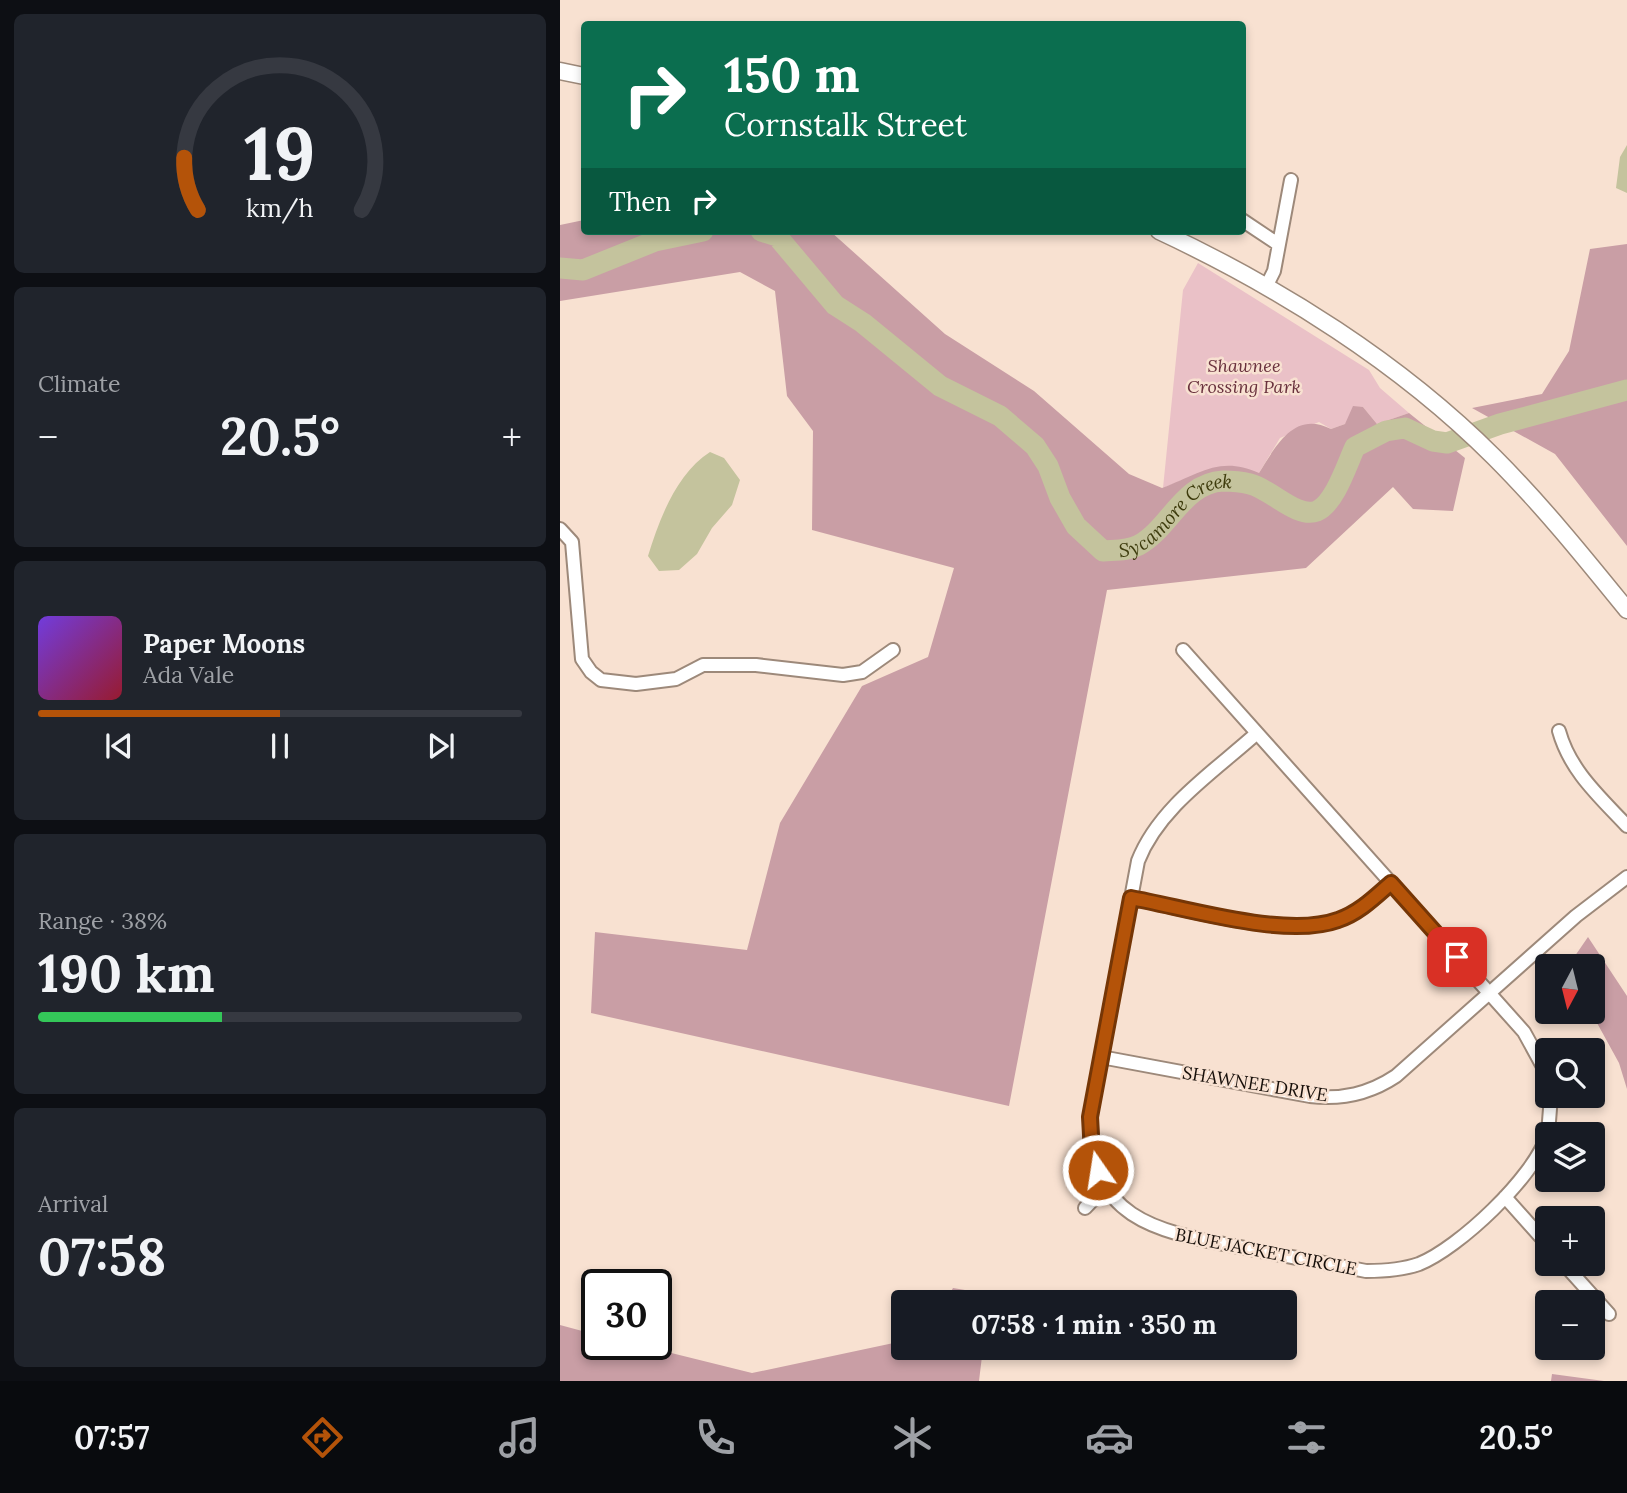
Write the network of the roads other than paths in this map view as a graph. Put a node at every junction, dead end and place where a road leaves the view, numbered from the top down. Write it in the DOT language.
graph roads {
  1 [pos="560,71"];
  2 [pos="581,75"];
  3 [pos="1291,180"];
  4 [pos="1246,222"];
  5 [pos="1174,235"];
  6 [pos="1278,244"];
  7 [pos="1266,287"];
  8 [pos="560,529"];
  9 [pos="1627,610"];
  10 [pos="893,650"];
  11 [pos="1183,650"];
  12 [pos="1559,732"];
  13 [pos="1257,733"];
  14 [pos="1627,826"];
  15 [pos="1627,877"];
  16 [pos="1391,883"];
  17 [pos="1131,898"];
  18 [pos="1489,994"];
  19 [pos="1535,1049"];
  20 [pos="1101,1057"];
  21 [pos="1535,1163"];
  22 [pos="1106,1186"];
  23 [pos="1505,1197"];
  24 [pos="1085,1208"];
  25 [pos="1535,1231"];
  26 [pos="1575,1276"];
  27 [pos="1609,1314"];
  1 -- 2 [label="main road"];
  3 -- 6 [label="street"];
  4 -- 6 [label="street"];
  5 -- 7 [label="main road"];
  6 -- 7 [label="street"];
  7 -- 9 [label="main road"];
  8 -- 10 [label="street"];
  11 -- 13 [label="street"];
  12 -- 14 [label="street"];
  13 -- 16 [label="street"];
  13 -- 17 [label="street, BLUE JACKET CIRCLE"];
  15 -- 18 [label="street, SHAWNEE DRIVE"];
  16 -- 17 [label="street"];
  16 -- 18 [label="street"];
  17 -- 20 [label="street, BLUE JACKET CIRCLE"];
  18 -- 19 [label="street"];
  18 -- 20 [label="street, SHAWNEE DRIVE"];
  20 -- 22 [label="street, BLUE JACKET CIRCLE"];
  21 -- 23 [label="street, BLUE JACKET CIRCLE"];
  22 -- 23 [label="street, BLUE JACKET CIRCLE"];
  22 -- 24 [label="street"];
  23 -- 25 [label="street"];
  26 -- 27 [label="street"];
}
